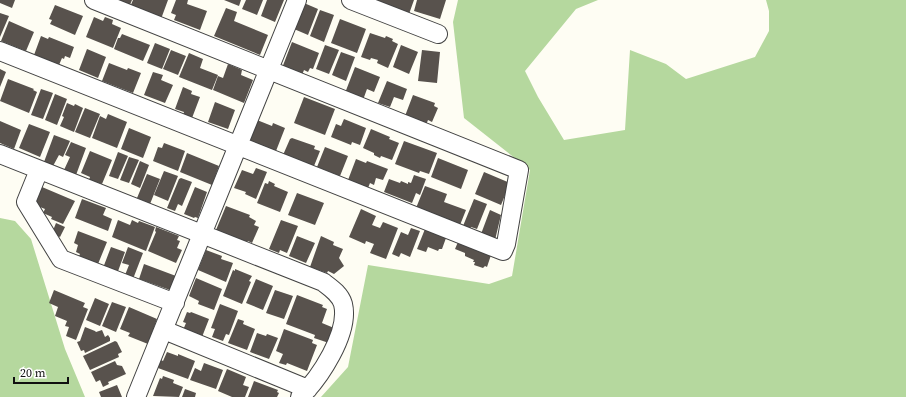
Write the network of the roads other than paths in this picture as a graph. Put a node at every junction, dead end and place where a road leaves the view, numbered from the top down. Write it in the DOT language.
graph roads {
  1 [pos="94,0"];
  2 [pos="297,0"];
  3 [pos="351,0"];
  4 [pos="438,34"];
  5 [pos="0,51"];
  6 [pos="268,71"];
  7 [pos="238,146"];
  8 [pos="0,154"];
  9 [pos="39,170"];
  10 [pos="203,233"];
  11 [pos="175,303"];
  12 [pos="164,330"];
  13 [pos="304,393"];
  14 [pos="136,397"];
  1 -- 6 [label="street"];
  2 -- 6 [label="street"];
  3 -- 4 [label="street"];
  5 -- 7 [label="street"];
  6 -- 7 [label="street"];
  6 -- 7 [label="street"];
  7 -- 10 [label="street"];
  8 -- 9 [label="street"];
  9 -- 10 [label="street"];
  9 -- 11 [label="street"];
  10 -- 11 [label="street"];
  10 -- 13 [label="street"];
  11 -- 12 [label="street"];
  12 -- 13 [label="street"];
  12 -- 14 [label="street"];
}
